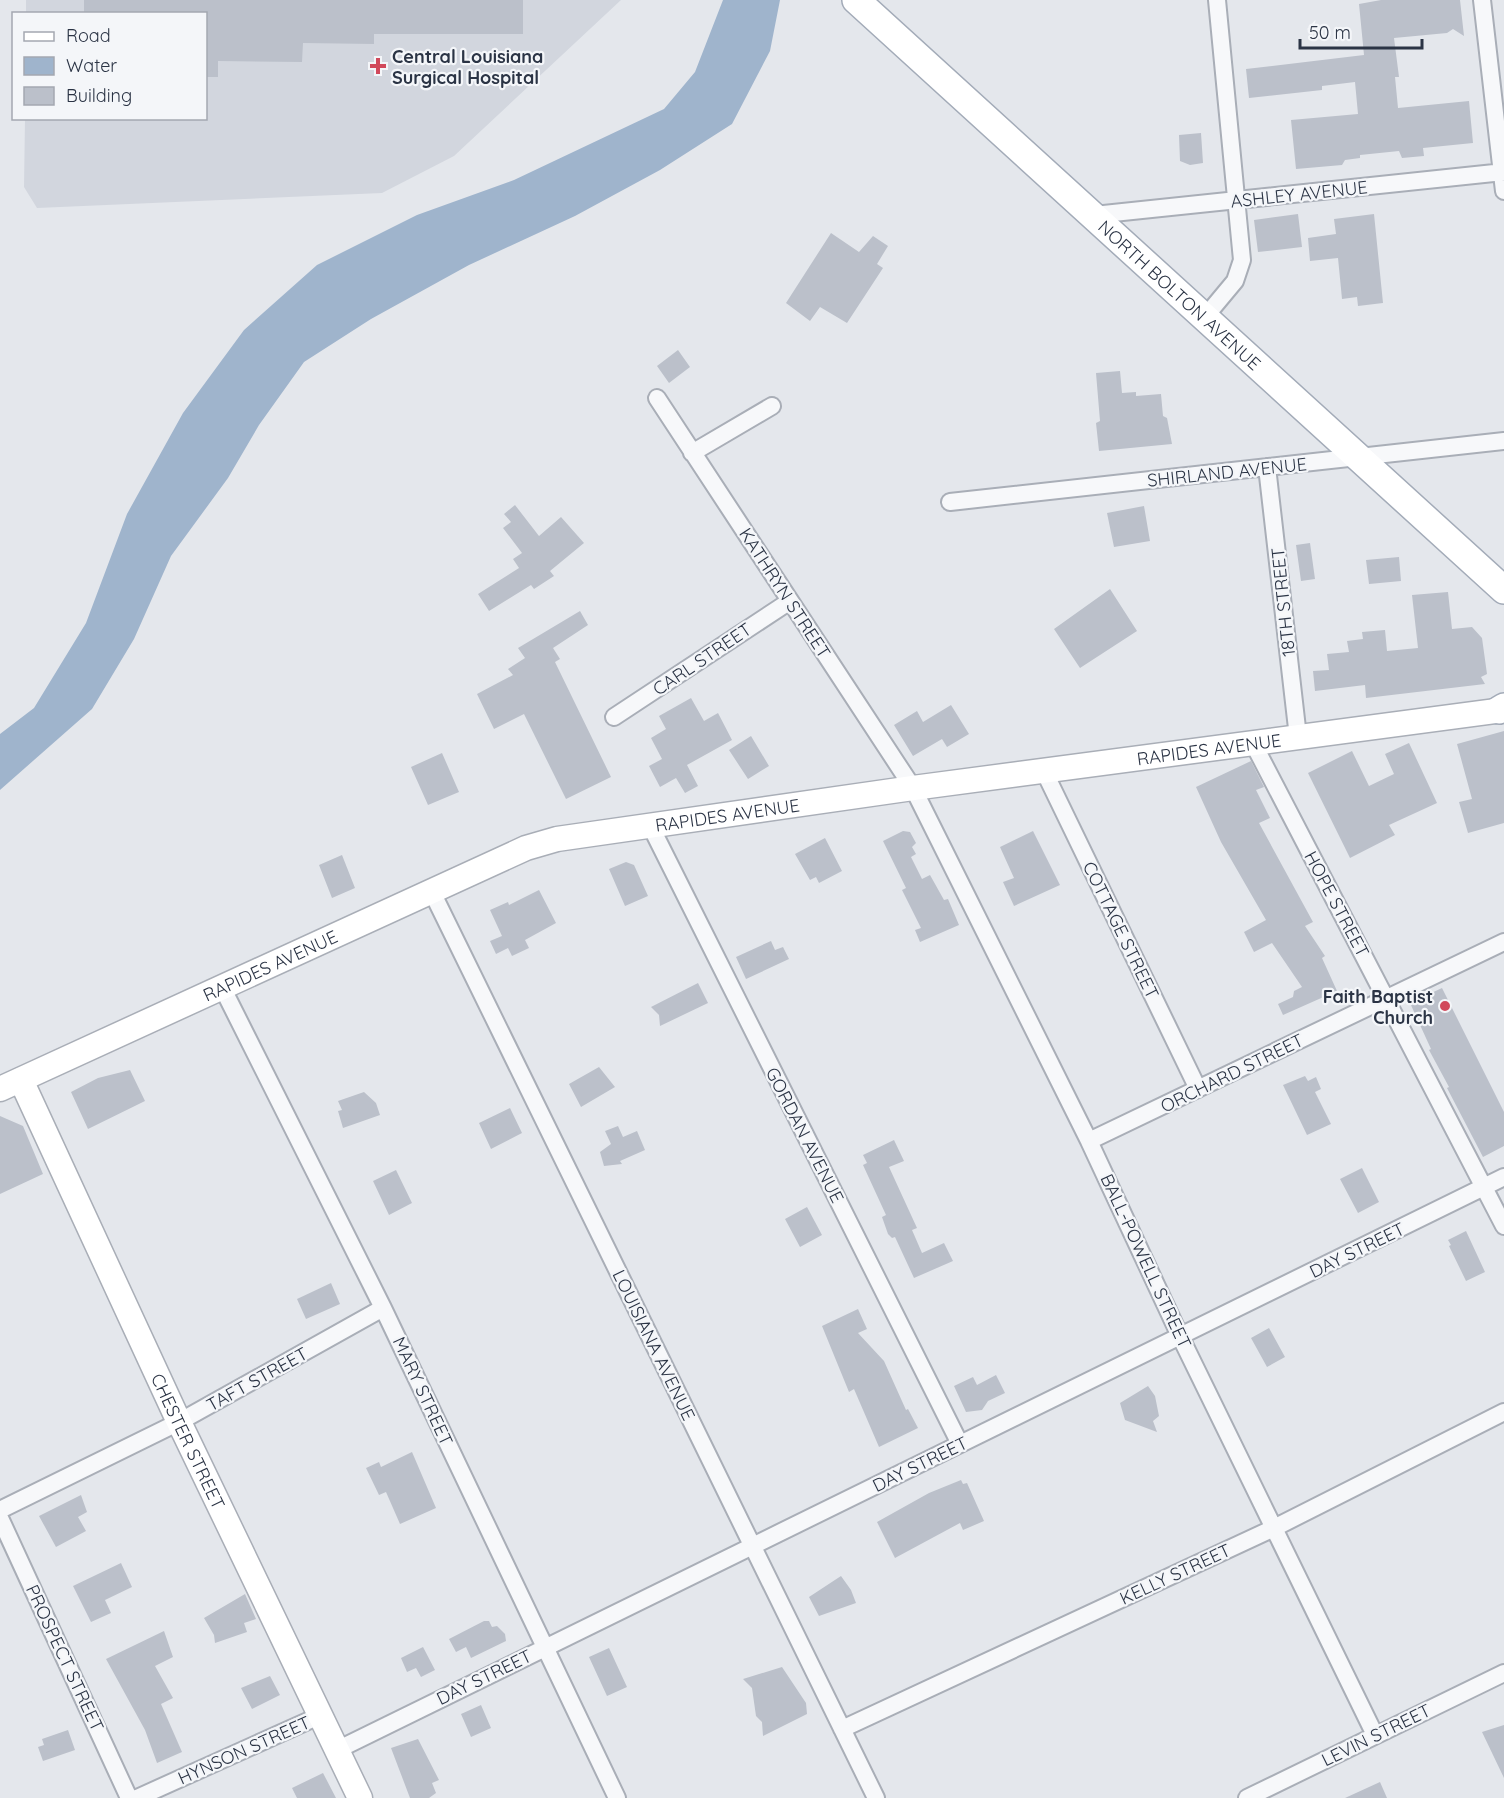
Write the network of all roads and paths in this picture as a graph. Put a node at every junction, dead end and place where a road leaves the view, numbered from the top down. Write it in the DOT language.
graph roads {
  1 [pos="856,0"];
  2 [pos="1217,0"];
  3 [pos="1482,0"];
  4 [pos="1503,172"];
  5 [pos="1504,191"];
  6 [pos="1238,201"];
  7 [pos="1094,215"];
  8 [pos="1205,317"];
  9 [pos="657,398"];
  10 [pos="772,406"];
  11 [pos="1504,441"];
  12 [pos="692,453"];
  13 [pos="1358,456"];
  14 [pos="1268,467"];
  15 [pos="950,502"];
  16 [pos="1504,590"];
  17 [pos="790,601"];
  18 [pos="1502,709"];
  19 [pos="614,717"];
  20 [pos="1298,737"];
  21 [pos="1253,743"];
  22 [pos="1044,771"];
  23 [pos="913,788"];
  24 [pos="650,825"];
  25 [pos="432,892"];
  26 [pos="1504,942"];
  27 [pos="222,987"];
  28 [pos="1386,998"];
  29 [pos="10,1084"];
  30 [pos="1198,1089"];
  31 [pos="1089,1141"];
  32 [pos="1504,1177"];
  33 [pos="1485,1187"];
  34 [pos="1504,1226"];
  35 [pos="383,1308"];
  36 [pos="1180,1336"];
  37 [pos="1504,1412"];
  38 [pos="179,1422"];
  39 [pos="960,1444"];
  40 [pos="0,1510"];
  41 [pos="0,1518"];
  42 [pos="1274,1528"];
  43 [pos="753,1546"];
  44 [pos="544,1648"];
  45 [pos="1504,1672"];
  46 [pos="319,1716"];
  47 [pos="842,1730"];
  48 [pos="1375,1736"];
  49 [pos="337,1749"];
  50 [pos="129,1798"];
  51 [pos="137,1798"];
  52 [pos="360,1798"];
  53 [pos="617,1798"];
  54 [pos="876,1798"];
  55 [pos="1247,1798"];
  1 -- 7 [label="main road, NORTH BOLTON AVENUE"];
  2 -- 6 [label="street"];
  3 -- 4 [label="street"];
  4 -- 5 [label="street"];
  4 -- 6 [label="street, ASHLEY AVENUE"];
  6 -- 7 [label="street, ASHLEY AVENUE"];
  6 -- 8 [label="street"];
  7 -- 8 [label="main road, NORTH BOLTON AVENUE"];
  8 -- 13 [label="main road, NORTH BOLTON AVENUE"];
  9 -- 12 [label="street, KATHRYN STREET"];
  10 -- 12 [label="street"];
  11 -- 13 [label="street, SHIRLAND AVENUE"];
  12 -- 17 [label="street, KATHRYN STREET"];
  13 -- 14 [label="street, SHIRLAND AVENUE"];
  13 -- 16 [label="main road, NORTH BOLTON AVENUE"];
  14 -- 15 [label="street, SHIRLAND AVENUE"];
  14 -- 20 [label="street, 18TH STREET"];
  17 -- 19 [label="street, CARL STREET"];
  17 -- 23 [label="street, KATHRYN STREET"];
  18 -- 20 [label="main road, RAPIDES AVENUE"];
  20 -- 21 [label="main road, RAPIDES AVENUE"];
  21 -- 22 [label="main road, RAPIDES AVENUE"];
  21 -- 28 [label="street, HOPE STREET"];
  22 -- 23 [label="main road, RAPIDES AVENUE"];
  22 -- 30 [label="street, COTTAGE STREET"];
  23 -- 24 [label="main road, RAPIDES AVENUE"];
  23 -- 31 [label="street, BALL-POWELL STREET"];
  24 -- 25 [label="main road, RAPIDES AVENUE"];
  24 -- 39 [label="street, GORDAN AVENUE"];
  25 -- 27 [label="main road, RAPIDES AVENUE"];
  25 -- 43 [label="street, LOUISIANA AVENUE"];
  26 -- 28 [label="street, ORCHARD STREET"];
  27 -- 29 [label="main road, RAPIDES AVENUE"];
  27 -- 35 [label="street, MARY STREET"];
  28 -- 30 [label="street, ORCHARD STREET"];
  28 -- 33 [label="street, HOPE STREET"];
  29 -- 38 [label="main road, CHESTER STREET"];
  30 -- 31 [label="street, ORCHARD STREET"];
  31 -- 36 [label="street, BALL-POWELL STREET"];
  32 -- 33 [label="street, DAY STREET"];
  33 -- 34 [label="street, HOPE STREET"];
  33 -- 36 [label="street, DAY STREET"];
  35 -- 38 [label="street, TAFT STREET"];
  35 -- 44 [label="street, MARY STREET"];
  36 -- 39 [label="street, DAY STREET"];
  36 -- 42 [label="street, BALL-POWELL STREET"];
  37 -- 42 [label="street, KELLY STREET"];
  38 -- 40 [label="street, TAFT STREET"];
  38 -- 46 [label="main road, CHESTER STREET"];
  39 -- 43 [label="street, DAY STREET"];
  41 -- 50 [label="street, PROSPECT STREET"];
  42 -- 47 [label="street, KELLY STREET"];
  42 -- 48 [label="street, BALL-POWELL STREET"];
  43 -- 44 [label="street, DAY STREET"];
  43 -- 47 [label="street, LOUISIANA AVENUE"];
  44 -- 49 [label="street, DAY STREET"];
  44 -- 53 [label="street, MARY STREET"];
  45 -- 48 [label="street, LEVIN STREET"];
  46 -- 49 [label="main road, CHESTER STREET"];
  46 -- 51 [label="street, HYNSON STREET"];
  47 -- 54 [label="street, LOUISIANA AVENUE"];
  48 -- 55 [label="street, LEVIN STREET"];
  49 -- 52 [label="main road, CHESTER STREET"];
}
